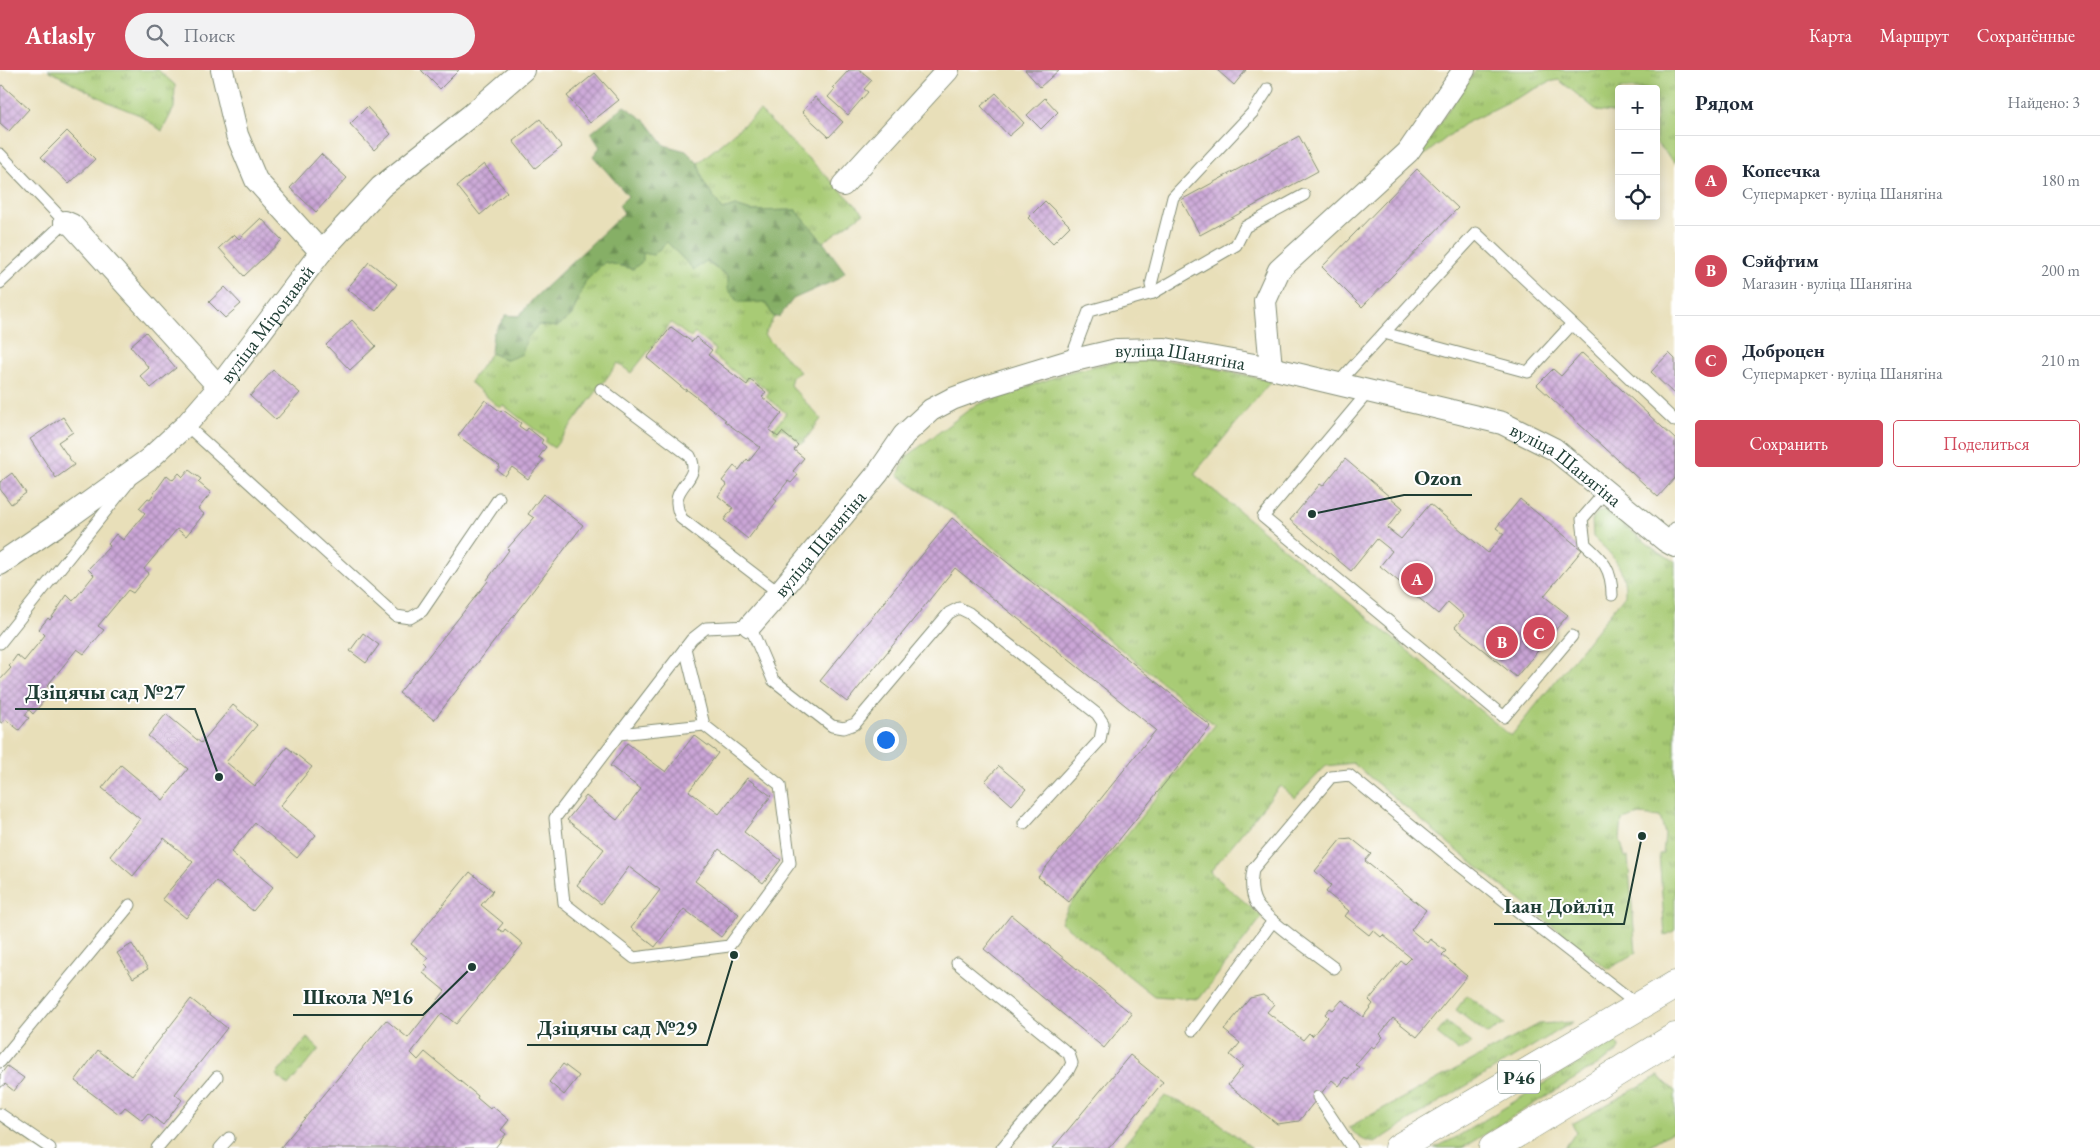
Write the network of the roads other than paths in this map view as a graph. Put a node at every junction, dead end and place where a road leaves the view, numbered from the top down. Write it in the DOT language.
graph roads {
  1 [pos="222,70"];
  2 [pos="523,70"];
  3 [pos="948,70"];
  4 [pos="1464,70"];
  5 [pos="1268,89"];
  6 [pos="0,154"];
  7 [pos="843,185"];
  8 [pos="1304,195"];
  9 [pos="65,222"];
  10 [pos="321,252"];
  11 [pos="0,283"];
  12 [pos="1152,293"];
  13 [pos="1572,324"];
  14 [pos="1384,333"];
  15 [pos="1070,361"];
  16 [pos="1271,368"];
  17 [pos="1337,384"];
  18 [pos="218,387"];
  19 [pos="601,389"];
  20 [pos="1369,391"];
  21 [pos="1675,421"];
  22 [pos="186,425"];
  23 [pos="148,460"];
  24 [pos="1606,491"];
  25 [pos="499,498"];
  26 [pos="1672,538"];
  27 [pos="0,564"];
  28 [pos="779,593"];
  29 [pos="1612,595"];
  30 [pos="750,626"];
  31 [pos="1572,636"];
  32 [pos="0,642"];
  33 [pos="685,648"];
  34 [pos="704,726"];
  35 [pos="619,734"];
  36 [pos="1024,823"];
  37 [pos="130,905"];
  38 [pos="1273,921"];
  39 [pos="957,963"];
  40 [pos="1334,968"];
  41 [pos="1675,986"];
  42 [pos="1641,1007"];
  43 [pos="1194,1030"];
  44 [pos="1675,1037"];
  45 [pos="0,1062"];
  46 [pos="217,1077"];
  47 [pos="1318,1097"];
  48 [pos="0,1114"];
  49 [pos="228,1138"];
  50 [pos="50,1148"];
  51 [pos="157,1148"];
  52 [pos="220,1148"];
  53 [pos="1002,1148"];
  54 [pos="1352,1148"];
  55 [pos="1398,1148"];
  56 [pos="1493,1148"];
  1 -- 10 [label="street"];
  2 -- 10 [label="street, вуліца Міронавай"];
  3 -- 7 [label="street"];
  4 -- 16 [label="street"];
  5 -- 12 [label="lane"];
  6 -- 9 [label="lane"];
  8 -- 12 [label="lane"];
  9 -- 11 [label="lane"];
  9 -- 18 [label="street"];
  10 -- 18 [label="street, вуліца Міронавай"];
  12 -- 15 [label="lane"];
  13 -- 14 [label="lane"];
  13 -- 14 [label="lane"];
  13 -- 21 [label="lane"];
  14 -- 17 [label="lane"];
  15 -- 16 [label="street, вуліца Шанягіна"];
  15 -- 28 [label="street, вуліца Шанягіна"];
  16 -- 17 [label="street, вуліца Шанягіна"];
  17 -- 20 [label="street, вуліца Шанягіна"];
  18 -- 22 [label="street, вуліца Міронавай"];
  19 -- 28 [label="lane"];
  20 -- 24 [label="street, вуліца Шанягіна"];
  20 -- 31 [label="lane"];
  22 -- 23 [label="street, вуліца Міронавай"];
  22 -- 25 [label="lane"];
  23 -- 27 [label="street, вуліца Міронавай"];
  23 -- 32 [label="lane"];
  24 -- 26 [label="street, вуліца Шанягіна"];
  24 -- 29 [label="lane"];
  28 -- 30 [label="street, вуліца Шанягіна"];
  30 -- 33 [label="lane"];
  30 -- 36 [label="lane"];
  33 -- 34 [label="lane"];
  33 -- 35 [label="lane"];
  34 -- 35 [label="lane"];
  34 -- 35 [label="lane"];
  37 -- 45 [label="lane"];
  38 -- 40 [label="lane"];
  38 -- 42 [label="lane"];
  38 -- 43 [label="lane"];
  39 -- 53 [label="lane"];
  41 -- 42 [label="main road, Р46"];
  42 -- 55 [label="main road, Р46"];
  44 -- 56 [label="main road, Р46"];
  46 -- 51 [label="lane"];
  47 -- 54 [label="lane"];
  48 -- 50 [label="lane"];
  49 -- 52 [label="lane"];
}
